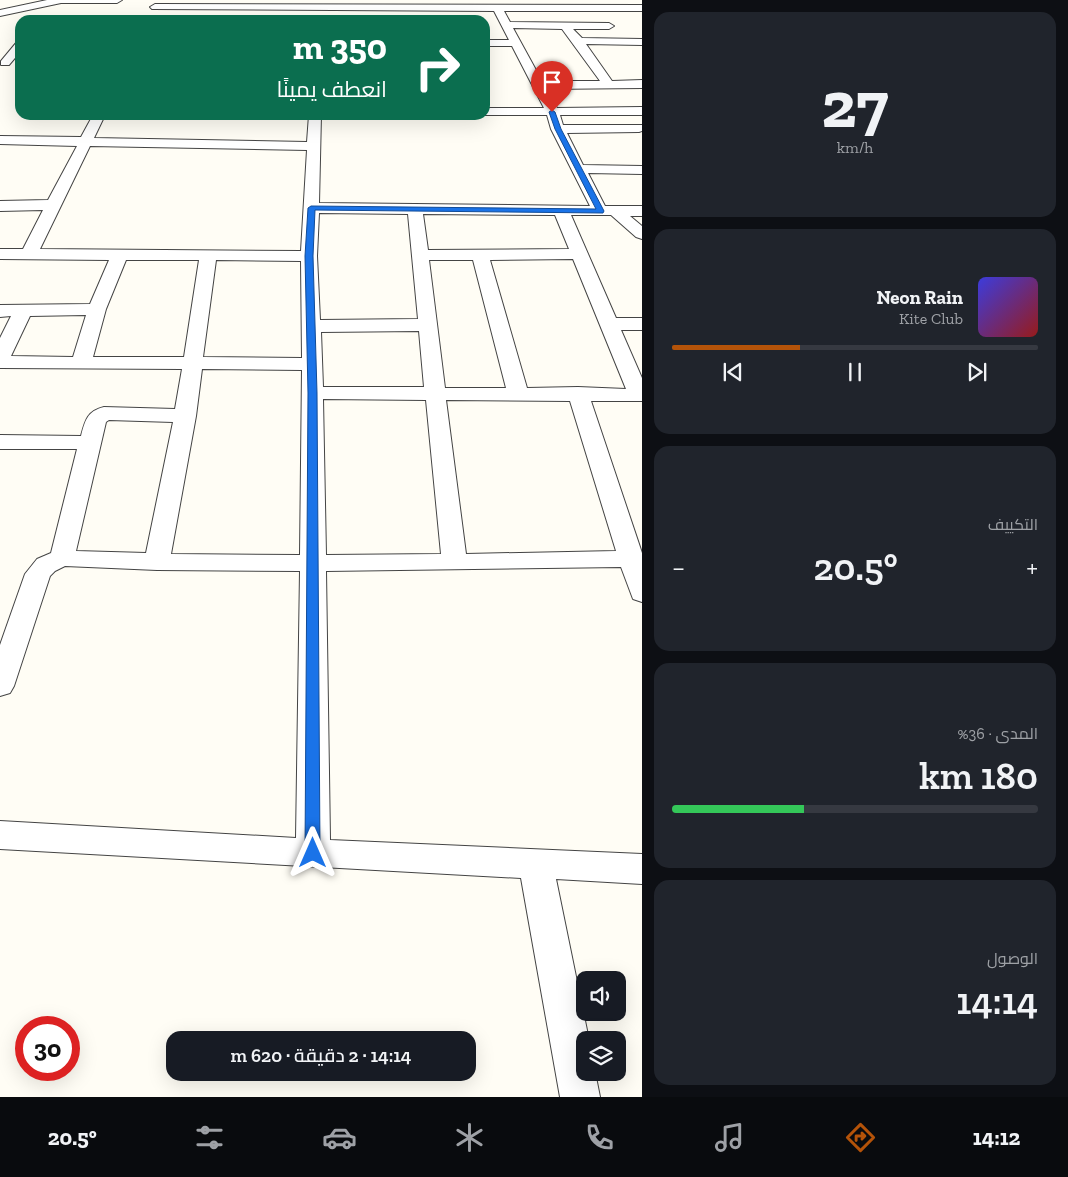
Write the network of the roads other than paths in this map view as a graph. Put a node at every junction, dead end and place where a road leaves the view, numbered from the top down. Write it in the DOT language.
graph roads {
  1 [pos="91,0"];
  2 [pos="117,0"];
  3 [pos="58,1"];
  4 [pos="211,4"];
  5 [pos="264,4"];
  6 [pos="320,4"];
  7 [pos="362,4"];
  8 [pos="423,4"];
  9 [pos="540,4"];
  10 [pos="594,4"];
  11 [pos="155,7"];
  12 [pos="0,8"];
  13 [pos="19,8"];
  14 [pos="642,8"];
  15 [pos="444,9"];
  16 [pos="498,9"];
  17 [pos="0,13"];
  18 [pos="83,13"];
  19 [pos="44,14"];
  20 [pos="447,15"];
  21 [pos="506,25"];
  22 [pos="565,26"];
  23 [pos="609,26"];
  24 [pos="578,41"];
  25 [pos="619,41"];
  26 [pos="642,42"];
  27 [pos="490,43"];
  28 [pos="515,43"];
  29 [pos="15,50"];
  30 [pos="3,63"];
  31 [pos="608,84"];
  32 [pos="642,84"];
  33 [pos="538,85"];
  34 [pos="628,111"];
  35 [pos="642,111"];
  36 [pos="490,112"];
  37 [pos="552,112"];
  38 [pos="97,120"];
  39 [pos="314,120"];
  40 [pos="558,129"];
  41 [pos="640,130"];
  42 [pos="0,140"];
  43 [pos="87,141"];
  44 [pos="314,146"];
  45 [pos="578,169"];
  46 [pos="642,170"];
  47 [pos="54,205"];
  48 [pos="0,206"];
  49 [pos="311,208"];
  50 [pos="415,210"];
  51 [pos="561,211"];
  52 [pos="608,211"];
  53 [pos="642,211"];
  54 [pos="642,234"];
  55 [pos="0,254"];
  56 [pos="29,254"];
  57 [pos="120,254"];
  58 [pos="579,254"];
  59 [pos="208,255"];
  60 [pos="420,255"];
  61 [pos="480,255"];
  62 [pos="309,256"];
  63 [pos="97,309"];
  64 [pos="0,311"];
  65 [pos="23,311"];
  66 [pos="609,324"];
  67 [pos="642,324"];
  68 [pos="428,325"];
  69 [pos="311,326"];
  70 [pos="0,358"];
  71 [pos="0,362"];
  72 [pos="81,363"];
  73 [pos="192,363"];
  74 [pos="312,364"];
  75 [pos="435,392"];
  76 [pos="313,393"];
  77 [pos="518,393"];
  78 [pos="578,394"];
  79 [pos="640,395"];
  80 [pos="185,416"];
  81 [pos="0,442"];
  82 [pos="91,443"];
  83 [pos="62,558"];
  84 [pos="631,559"];
  85 [pos="157,562"];
  86 [pos="454,562"];
  87 [pos="312,564"];
  88 [pos="642,593"];
  89 [pos="0,686"];
  90 [pos="1,839"];
  91 [pos="313,853"];
  92 [pos="536,864"];
  93 [pos="642,869"];
  94 [pos="580,1097"];
  1 -- 2 [label="street"];
  1 -- 3 [label="street"];
  1 -- 18 [label="street"];
  3 -- 13 [label="street"];
  3 -- 19 [label="street"];
  4 -- 5 [label="street"];
  4 -- 11 [label="street"];
  5 -- 6 [label="street"];
  6 -- 7 [label="street"];
  7 -- 8 [label="street"];
  8 -- 15 [label="street"];
  9 -- 10 [label="street"];
  9 -- 16 [label="street"];
  10 -- 14 [label="street"];
  10 -- 23 [label="street"];
  12 -- 13 [label="street"];
  13 -- 17 [label="street"];
  15 -- 16 [label="street"];
  15 -- 20 [label="street"];
  16 -- 21 [label="street"];
  21 -- 22 [label="street"];
  21 -- 28 [label="street"];
  22 -- 23 [label="street"];
  22 -- 24 [label="street"];
  23 -- 25 [label="street"];
  24 -- 25 [label="street"];
  24 -- 31 [label="street"];
  25 -- 26 [label="street"];
  27 -- 28 [label="street"];
  28 -- 33 [label="street"];
  29 -- 30 [label="street"];
  31 -- 32 [label="street"];
  31 -- 33 [label="street"];
  33 -- 37 [label="street"];
  34 -- 35 [label="street"];
  34 -- 37 [label="street"];
  34 -- 41 [label="street"];
  36 -- 37 [label="street"];
  37 -- 40 [label="street"];
  38 -- 43 [label="street"];
  39 -- 44 [label="street"];
  40 -- 41 [label="street"];
  40 -- 45 [label="street"];
  42 -- 43 [label="street"];
  43 -- 44 [label="street"];
  43 -- 47 [label="street"];
  44 -- 49 [label="street"];
  45 -- 46 [label="street"];
  45 -- 52 [label="street"];
  47 -- 48 [label="street"];
  47 -- 56 [label="street"];
  49 -- 50 [label="street"];
  49 -- 62 [label="street"];
  50 -- 51 [label="street"];
  50 -- 60 [label="street"];
  51 -- 52 [label="street"];
  51 -- 58 [label="street"];
  52 -- 53 [label="street"];
  52 -- 54 [label="street"];
  55 -- 56 [label="street"];
  56 -- 57 [label="street"];
  57 -- 59 [label="street"];
  57 -- 63 [label="street"];
  58 -- 61 [label="street"];
  58 -- 66 [label="street"];
  59 -- 62 [label="street"];
  59 -- 73 [label="street"];
  60 -- 61 [label="street"];
  60 -- 68 [label="street"];
  61 -- 77 [label="street"];
  62 -- 69 [label="street"];
  63 -- 65 [label="street"];
  63 -- 72 [label="street"];
  64 -- 65 [label="street"];
  65 -- 70 [label="street"];
  66 -- 67 [label="street"];
  66 -- 79 [label="street"];
  68 -- 69 [label="street"];
  68 -- 75 [label="street"];
  69 -- 74 [label="street"];
  71 -- 72 [label="street"];
  72 -- 73 [label="street"];
  73 -- 74 [label="street"];
  73 -- 80 [label="street"];
  74 -- 76 [label="street"];
  75 -- 76 [label="street"];
  75 -- 77 [label="street"];
  75 -- 86 [label="street"];
  76 -- 87 [label="street"];
  77 -- 78 [label="street"];
  78 -- 79 [label="street"];
  78 -- 84 [label="street"];
  80 -- 82 [label="street"];
  80 -- 85 [label="street"];
  81 -- 82 [label="street"];
  82 -- 83 [label="street"];
  83 -- 85 [label="street"];
  83 -- 89 [label="street"];
  84 -- 86 [label="street"];
  84 -- 88 [label="street"];
  85 -- 87 [label="street"];
  86 -- 87 [label="street"];
  87 -- 91 [label="street"];
  90 -- 91 [label="street"];
  91 -- 92 [label="street"];
  92 -- 93 [label="street"];
  92 -- 94 [label="street"];
}
